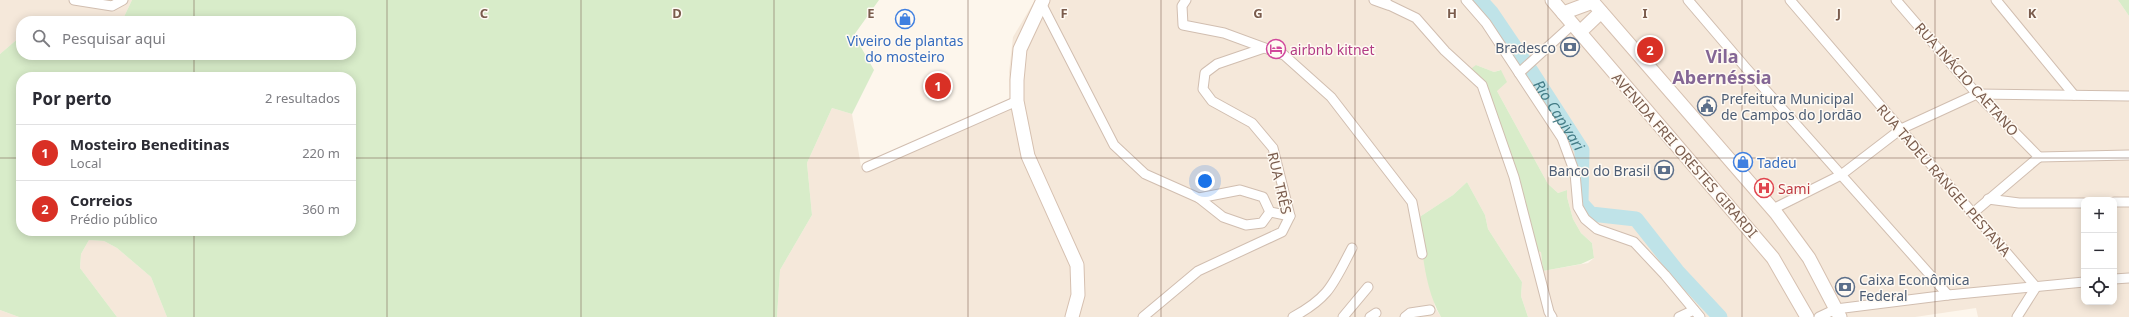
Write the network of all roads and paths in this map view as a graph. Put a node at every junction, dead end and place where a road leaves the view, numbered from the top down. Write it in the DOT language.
graph roads {
  1 [pos="74,0"];
  2 [pos="123,0"];
  3 [pos="1186,0"];
  4 [pos="1374,0"];
  5 [pos="1466,0"];
  6 [pos="1552,0"];
  7 [pos="1688,0"];
  8 [pos="1790,0"];
  9 [pos="1896,0"];
  10 [pos="1996,0"];
  11 [pos="1042,2"];
  12 [pos="1386,3"];
  13 [pos="1596,4"];
  14 [pos="1563,13"];
  15 [pos="1576,28"];
  16 [pos="1264,48"];
  17 [pos="1520,72"];
  18 [pos="1978,94"];
  19 [pos="2074,95"];
  20 [pos="2129,96"];
  21 [pos="1018,101"];
  22 [pos="1901,129"];
  23 [pos="2129,155"];
  24 [pos="2039,157"];
  25 [pos="866,167"];
  26 [pos="1841,175"];
  27 [pos="1199,198"];
  28 [pos="1988,199"];
  29 [pos="2117,202"];
  30 [pos="2129,202"];
  31 [pos="2081,203"];
  32 [pos="1773,209"];
  33 [pos="1270,212"];
  34 [pos="1973,213"];
  35 [pos="1290,216"];
  36 [pos="1352,248"];
  37 [pos="1422,254"];
  38 [pos="2129,278"];
  39 [pos="2117,279"];
  40 [pos="2081,282"];
  41 [pos="2036,286"];
  42 [pos="1368,287"];
  43 [pos="1948,295"];
  44 [pos="1697,313"];
  45 [pos="1838,313"];
  46 [pos="1430,314"];
  47 [pos="1550,315"];
  48 [pos="1072,317"];
  49 [pos="1143,317"];
  50 [pos="1293,317"];
  51 [pos="1343,317"];
  52 [pos="1405,317"];
  53 [pos="1422,317"];
  54 [pos="1679,317"];
  55 [pos="1807,317"];
  56 [pos="1819,317"];
  57 [pos="2017,317"];
  1 -- 2 [label="street"];
  3 -- 16 [label="street"];
  4 -- 12 [label="street"];
  5 -- 17 [label="street"];
  6 -- 14 [label="main road, AVENIDA FREI ORESTES GIRARDI"];
  7 -- 26 [label="street"];
  8 -- 22 [label="street, RUA TADEU RANGEL PESTANA"];
  9 -- 18 [label="street, RUA INÁCIO CAETANO"];
  10 -- 19 [label="street"];
  11 -- 21 [label="main road"];
  11 -- 27 [label="street"];
  12 -- 47 [label="street"];
  13 -- 14 [label="main road"];
  13 -- 15 [label="main road"];
  13 -- 32 [label="main road"];
  14 -- 15 [label="main road, AVENIDA FREI ORESTES GIRARDI"];
  15 -- 17 [label="street"];
  15 -- 55 [label="main road, AVENIDA FREI ORESTES GIRARDI"];
  16 -- 35 [label="street, RUA TRÊS"];
  16 -- 37 [label="street"];
  17 -- 44 [label="street"];
  18 -- 19 [label="street"];
  18 -- 22 [label="street"];
  18 -- 24 [label="street, RUA INÁCIO CAETANO"];
  19 -- 20 [label="street"];
  21 -- 25 [label="street"];
  21 -- 48 [label="main road"];
  22 -- 26 [label="street"];
  22 -- 34 [label="street, RUA TADEU RANGEL PESTANA"];
  23 -- 24 [label="street"];
  24 -- 28 [label="street"];
  26 -- 32 [label="street"];
  26 -- 43 [label="street"];
  27 -- 33 [label="street"];
  27 -- 33 [label="street"];
  28 -- 31 [label="street"];
  28 -- 34 [label="street"];
  29 -- 30 [label="street"];
  32 -- 45 [label="main road"];
  33 -- 35 [label="street"];
  34 -- 41 [label="street, RUA TADEU RANGEL PESTANA"];
  35 -- 49 [label="street, RUA TRÊS"];
  36 -- 50 [label="street"];
  38 -- 39 [label="street"];
  40 -- 41 [label="street"];
  41 -- 43 [label="street"];
  41 -- 57 [label="street"];
  42 -- 51 [label="street"];
  43 -- 45 [label="street"];
  44 -- 54 [label="street"];
  45 -- 56 [label="street"];
  46 -- 52 [label="street"];
  46 -- 53 [label="street"];
}
